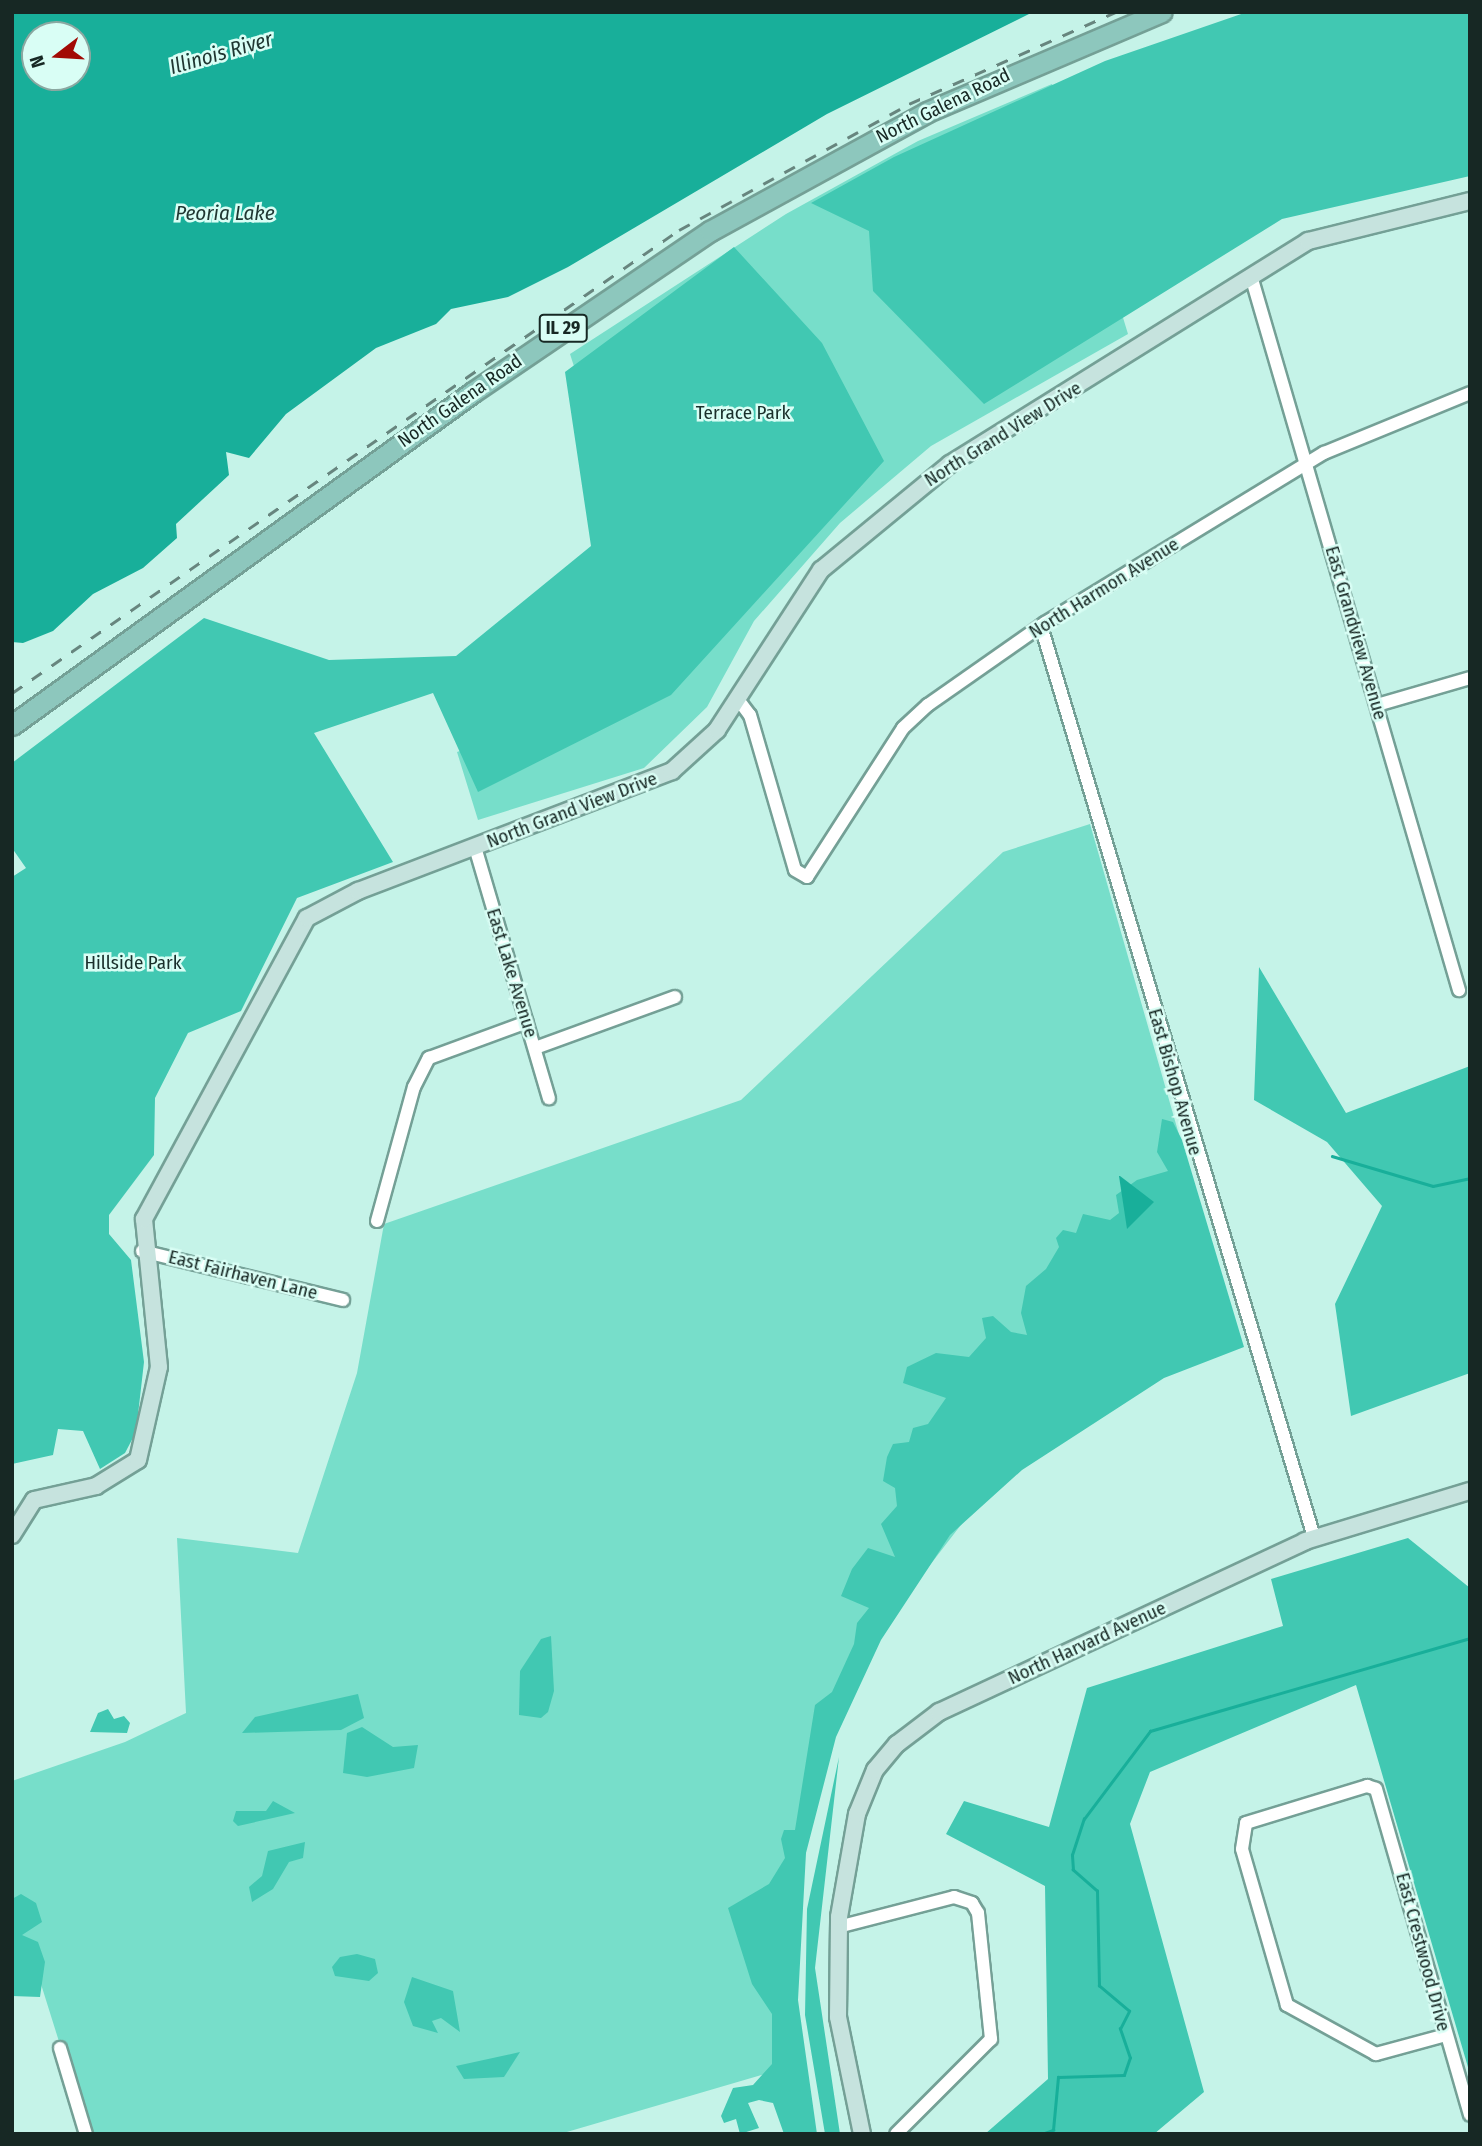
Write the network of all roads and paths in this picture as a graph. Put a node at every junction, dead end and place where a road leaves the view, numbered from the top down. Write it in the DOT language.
graph roads {
  1 [pos="1162,12"];
  2 [pos="1470,201"];
  3 [pos="1251,276"];
  4 [pos="1470,393"];
  5 [pos="1306,464"];
  6 [pos="1041,626"];
  7 [pos="1470,678"];
  8 [pos="737,698"];
  9 [pos="1377,705"];
  10 [pos="12,725"];
  11 [pos="475,847"];
  12 [pos="1459,990"];
  13 [pos="675,997"];
  14 [pos="527,1022"];
  15 [pos="535,1048"];
  16 [pos="549,1098"];
  17 [pos="377,1221"];
  18 [pos="142,1251"];
  19 [pos="343,1300"];
  20 [pos="1470,1491"];
  21 [pos="12,1535"];
  22 [pos="1314,1537"];
  23 [pos="838,1927"];
  24 [pos="1446,2035"];
  25 [pos="60,2048"];
  26 [pos="1470,2115"];
  27 [pos="86,2134"];
  28 [pos="862,2134"];
  29 [pos="897,2134"];
  1 -- 10 [label="main road, North Galena Road / IL 29"];
  2 -- 3 [label="street, North Grand View Drive"];
  3 -- 5 [label="street, East Grandview Avenue"];
  3 -- 8 [label="street, North Grand View Drive"];
  4 -- 5 [label="street, North Harmon Avenue"];
  5 -- 6 [label="street, North Harmon Avenue"];
  5 -- 9 [label="street, East Grandview Avenue"];
  6 -- 8 [label="street, North Harmon Avenue"];
  6 -- 22 [label="street, East Bishop Avenue"];
  7 -- 9 [label="street"];
  8 -- 11 [label="street, North Grand View Drive"];
  9 -- 12 [label="street, East Grandview Avenue"];
  11 -- 14 [label="street, East Lake Avenue"];
  11 -- 18 [label="street, North Grand View Drive"];
  13 -- 15 [label="street"];
  14 -- 15 [label="street, East Lake Avenue"];
  14 -- 17 [label="street"];
  15 -- 16 [label="street, East Lake Avenue"];
  18 -- 19 [label="street, East Fairhaven Lane"];
  18 -- 21 [label="street, North Grand View Drive"];
  20 -- 22 [label="street, North Harvard Avenue"];
  22 -- 23 [label="street, North Harvard Avenue"];
  23 -- 28 [label="street"];
  23 -- 29 [label="street"];
  24 -- 24 [label="street, East Crestwood Drive"];
  24 -- 26 [label="street, East Crestwood Drive"];
  25 -- 27 [label="street"];
}
